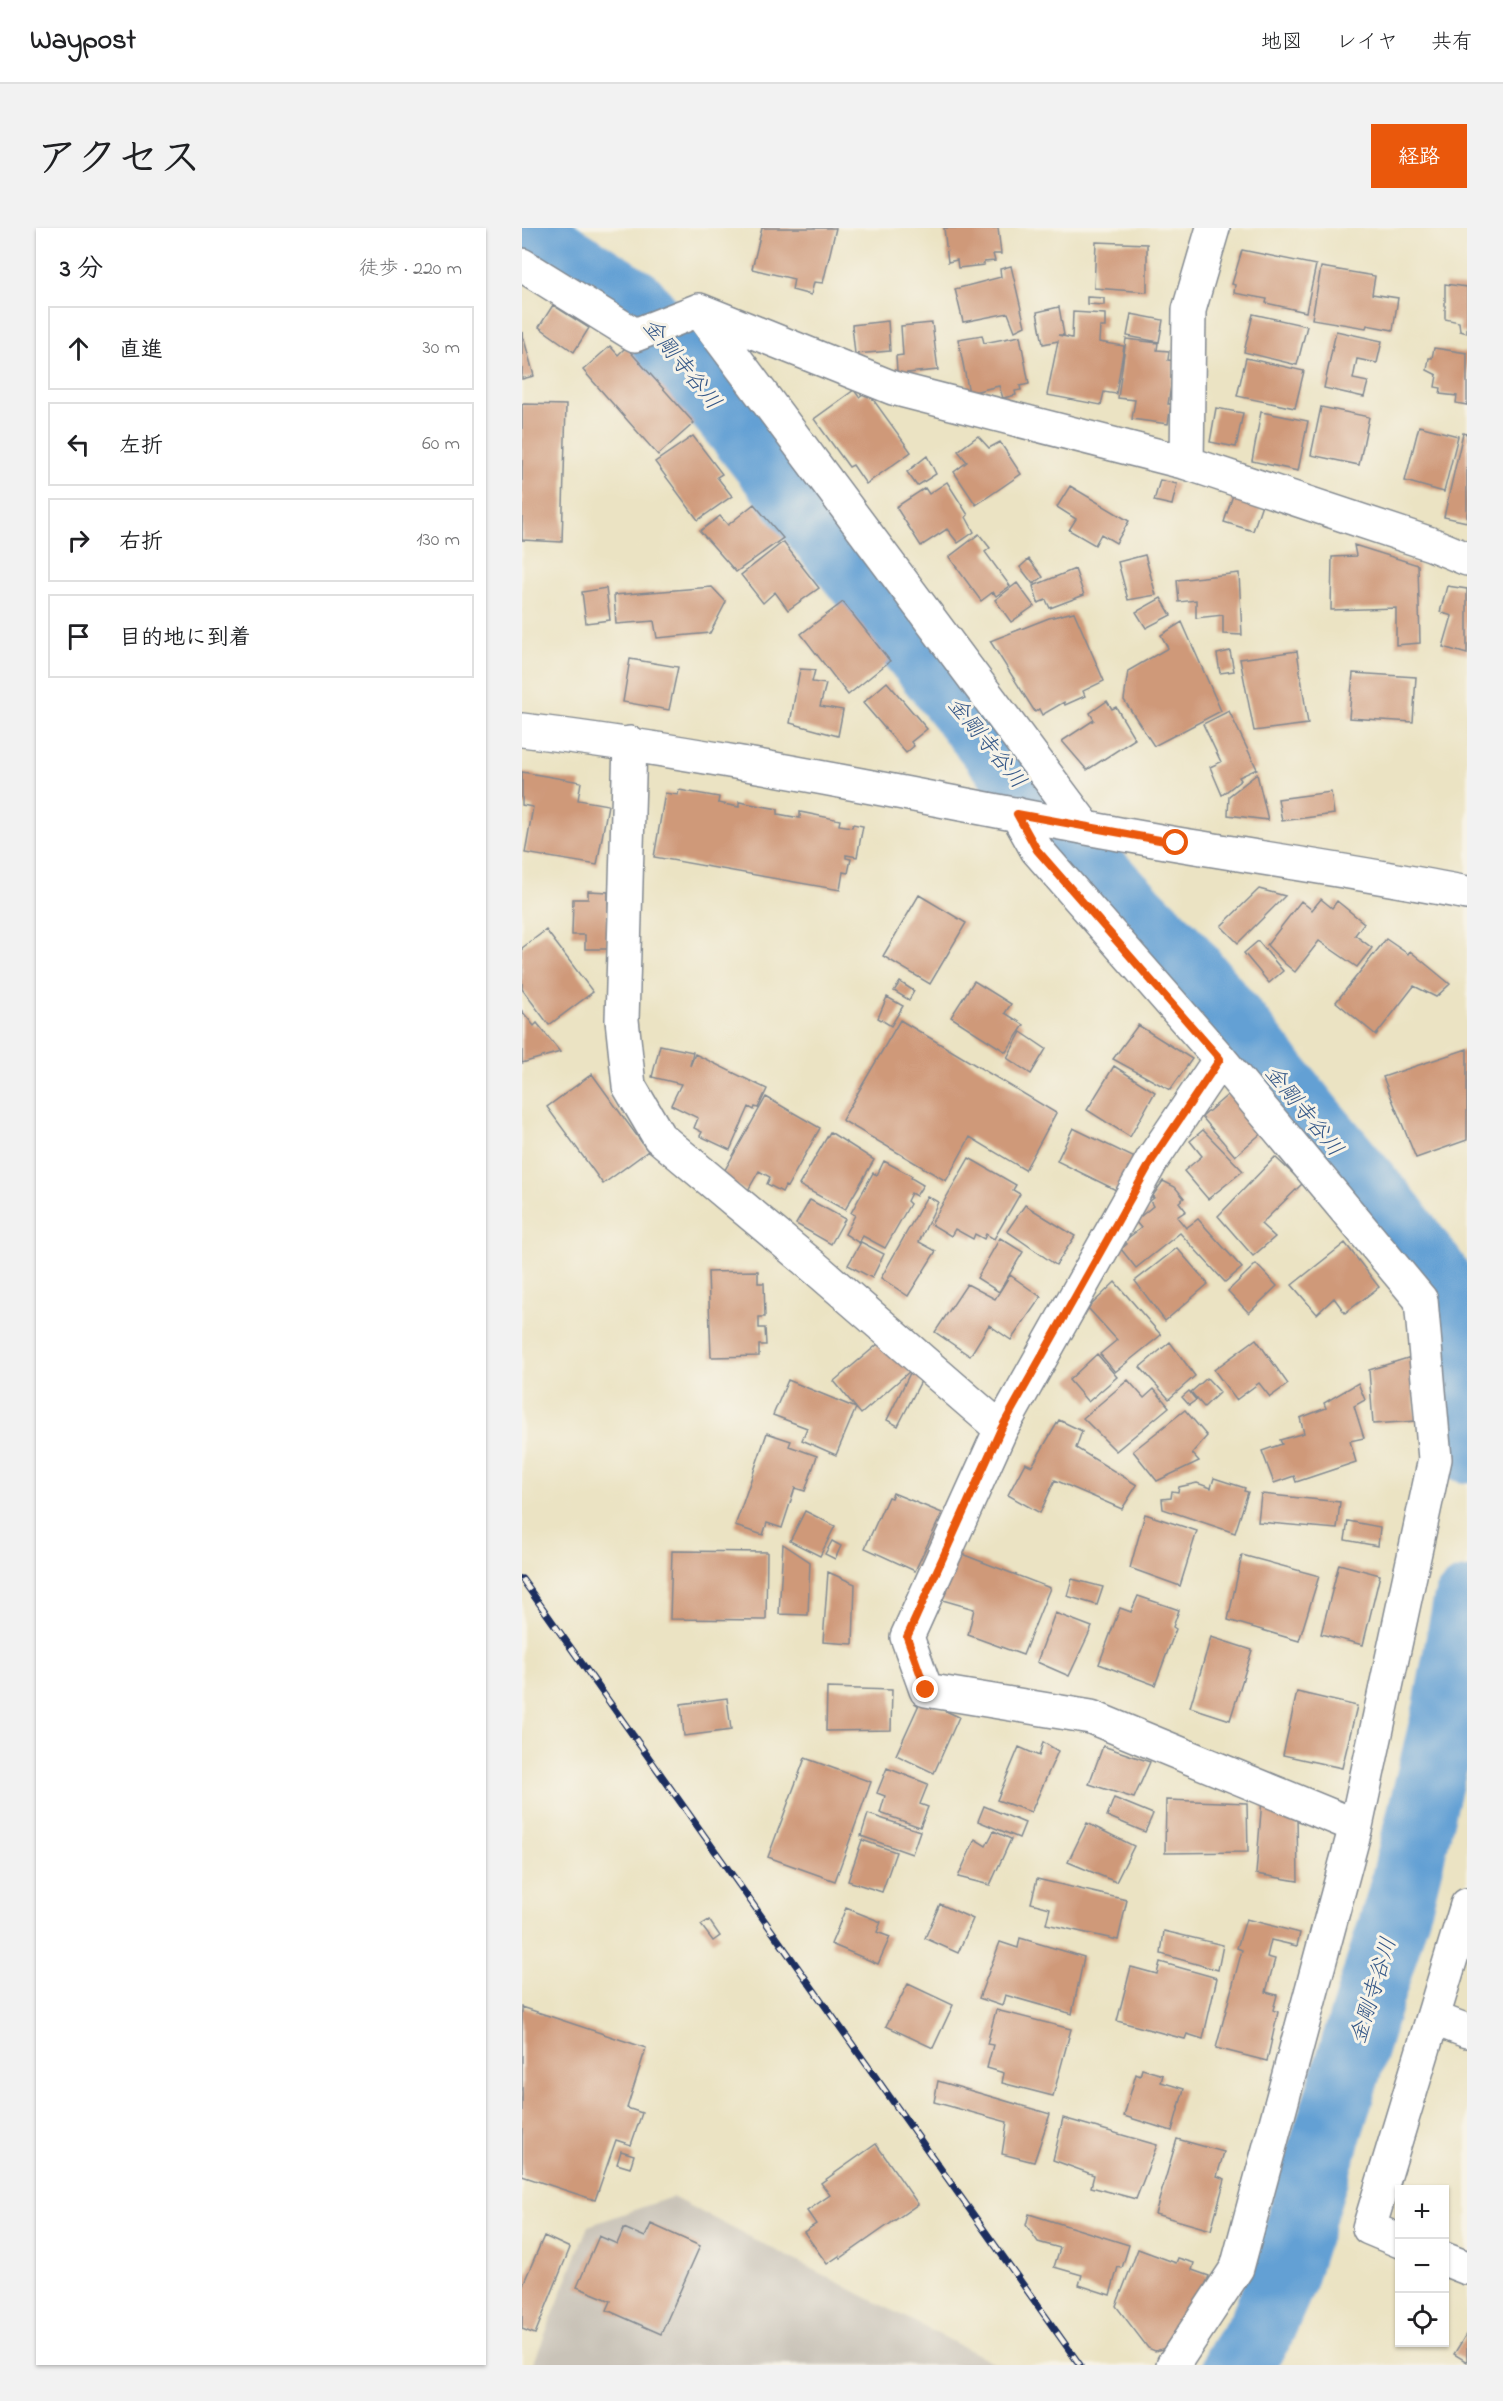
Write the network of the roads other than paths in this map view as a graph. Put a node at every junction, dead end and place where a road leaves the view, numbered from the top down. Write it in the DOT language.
graph roads {
  1 [pos="1213,228"];
  2 [pos="522,265"];
  3 [pos="699,310"];
  4 [pos="1187,463"];
  5 [pos="1467,559"];
  6 [pos="522,730"];
  7 [pos="630,743"];
  8 [pos="1017,814"];
  9 [pos="1086,828"];
  10 [pos="1467,893"];
  11 [pos="1220,1059"];
  12 [pos="1001,1429"];
  13 [pos="1356,1826"];
  14 [pos="1467,1905"];
  15 [pos="1433,2018"];
  16 [pos="1467,2031"];
  17 [pos="1395,2239"];
  18 [pos="1449,2261"];
  19 [pos="1467,2268"];
  20 [pos="1173,2365"];
  1 -- 4 [label="street"];
  2 -- 3 [label="street"];
  3 -- 4 [label="street"];
  3 -- 9 [label="street"];
  4 -- 5 [label="street"];
  6 -- 7 [label="street"];
  7 -- 8 [label="street"];
  7 -- 12 [label="street"];
  8 -- 9 [label="street"];
  8 -- 11 [label="street"];
  9 -- 10 [label="street"];
  11 -- 12 [label="street"];
  11 -- 13 [label="street"];
  12 -- 13 [label="street"];
  13 -- 20 [label="street"];
  14 -- 15 [label="street"];
  15 -- 16 [label="street"];
  15 -- 17 [label="street"];
  18 -- 19 [label="street"];
}
